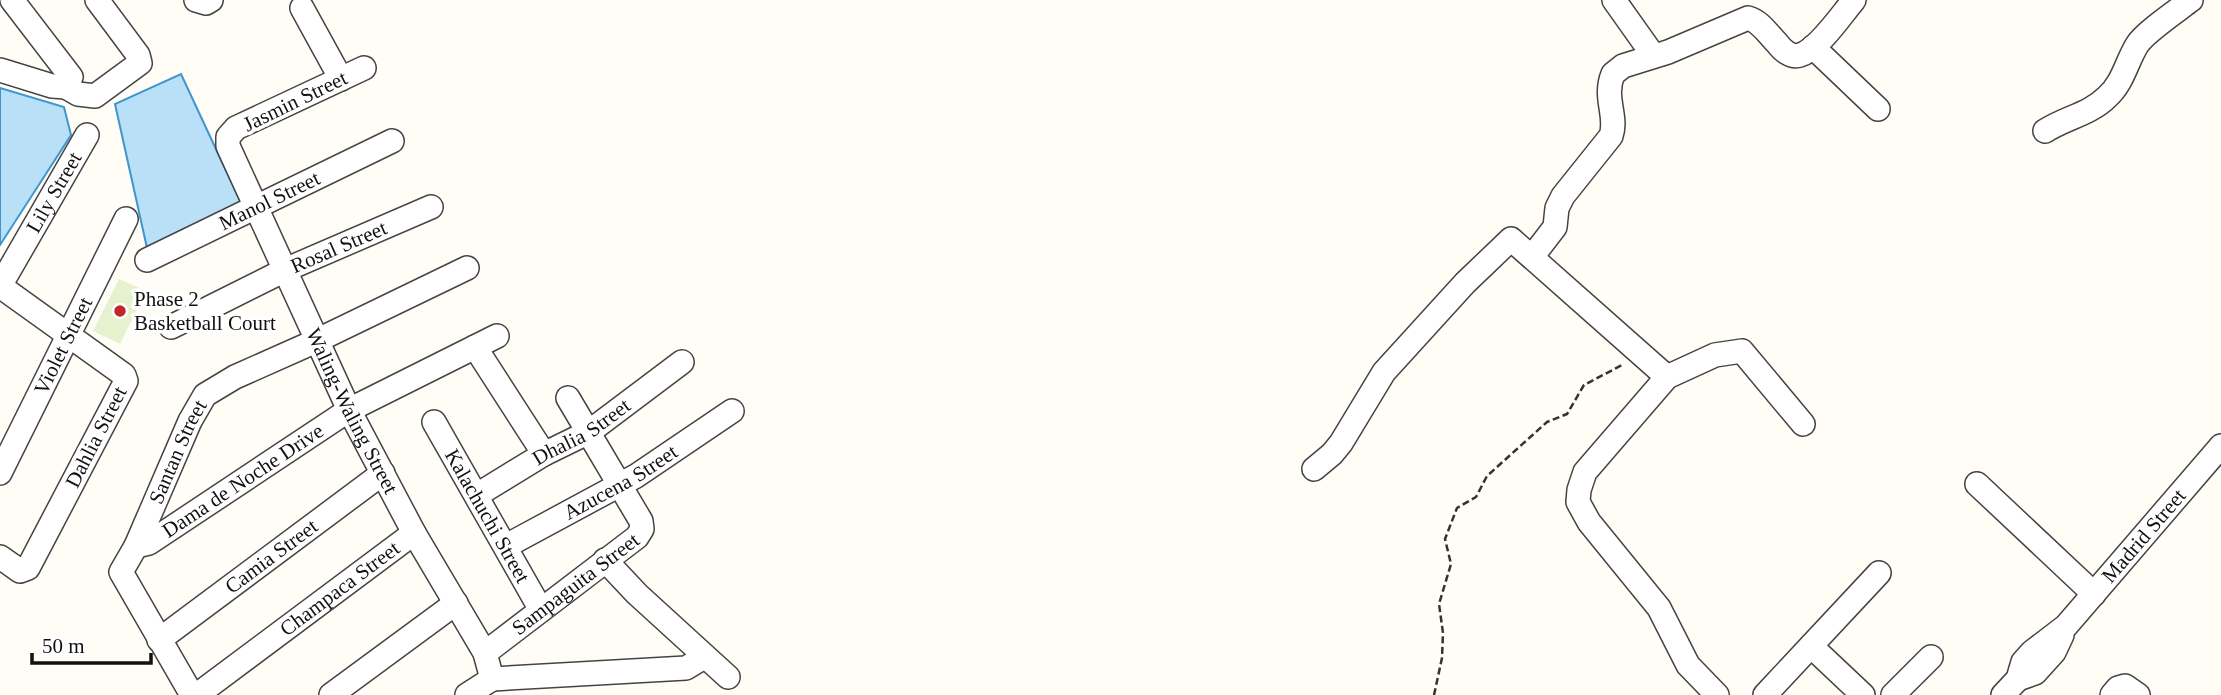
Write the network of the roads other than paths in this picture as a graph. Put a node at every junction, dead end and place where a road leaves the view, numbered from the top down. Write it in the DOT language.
graph roads {
  1 [pos="12,0"];
  2 [pos="97,0"];
  3 [pos="1614,0"];
  4 [pos="1854,0"];
  5 [pos="2191,0"];
  6 [pos="302,8"];
  7 [pos="1813,47"];
  8 [pos="1653,55"];
  9 [pos="364,68"];
  10 [pos="0,70"];
  11 [pos="341,79"];
  12 [pos="69,82"];
  13 [pos="1878,109"];
  14 [pos="2045,131"];
  15 [pos="87,135"];
  16 [pos="228,137"];
  17 [pos="392,141"];
  18 [pos="256,206"];
  19 [pos="431,207"];
  20 [pos="126,219"];
  21 [pos="1532,257"];
  22 [pos="147,260"];
  23 [pos="467,268"];
  24 [pos="285,270"];
  25 [pos="0,286"];
  26 [pos="171,327"];
  27 [pos="67,335"];
  28 [pos="497,336"];
  29 [pos="316,341"];
  30 [pos="475,347"];
  31 [pos="682,362"];
  32 [pos="1667,377"];
  33 [pos="568,398"];
  34 [pos="349,411"];
  35 [pos="732,411"];
  36 [pos="434,422"];
  37 [pos="1803,424"];
  38 [pos="589,432"];
  39 [pos="2221,446"];
  40 [pos="544,454"];
  41 [pos="1314,469"];
  42 [pos="0,473"];
  43 [pos="383,473"];
  44 [pos="1978,484"];
  45 [pos="621,485"];
  46 [pos="477,495"];
  47 [pos="415,533"];
  48 [pos="136,546"];
  49 [pos="506,546"];
  50 [pos="0,557"];
  51 [pos="604,560"];
  52 [pos="1879,573"];
  53 [pos="2094,594"];
  54 [pos="456,603"];
  55 [pos="541,610"];
  56 [pos="159,640"];
  57 [pos="1811,646"];
  58 [pos="485,653"];
  59 [pos="704,657"];
  60 [pos="1931,657"];
  61 [pos="728,677"];
  62 [pos="492,679"];
  63 [pos="2010,687"];
  64 [pos="195,695"];
  65 [pos="331,695"];
  66 [pos="467,695"];
  67 [pos="1717,695"];
  68 [pos="1765,695"];
  69 [pos="1863,695"];
  70 [pos="1893,695"];
  1 -- 12 [label="street"];
  2 -- 12 [label="street"];
  3 -- 8 [label="street"];
  4 -- 7 [label="street"];
  5 -- 14 [label="street"];
  6 -- 11 [label="street"];
  7 -- 8 [label="street"];
  7 -- 13 [label="street"];
  8 -- 21 [label="street"];
  9 -- 11 [label="street, Jasmin Street"];
  10 -- 12 [label="street"];
  11 -- 16 [label="street, Jasmin Street"];
  15 -- 25 [label="street, Lily Street"];
  16 -- 18 [label="street, Waling-Waling Street"];
  17 -- 18 [label="street, Manol Street"];
  18 -- 22 [label="street, Manol Street"];
  18 -- 24 [label="street, Waling-Waling Street"];
  19 -- 24 [label="street, Rosal Street"];
  20 -- 27 [label="street, Violet Street"];
  21 -- 32 [label="street"];
  21 -- 41 [label="street"];
  23 -- 29 [label="street, Santan Street"];
  24 -- 26 [label="street, Rosal Street"];
  24 -- 29 [label="street, Waling-Waling Street"];
  25 -- 27 [label="street, Dahlia Street"];
  27 -- 42 [label="street, Violet Street"];
  27 -- 50 [label="street, Dahlia Street"];
  28 -- 30 [label="street, Dama de Noche Drive"];
  29 -- 34 [label="street, Waling-Waling Street"];
  29 -- 48 [label="street, Santan Street"];
  30 -- 34 [label="street, Dama de Noche Drive"];
  30 -- 40 [label="street"];
  31 -- 38 [label="street, Dhalia Street"];
  32 -- 37 [label="street"];
  32 -- 67 [label="street"];
  33 -- 38 [label="street, Sampaguita Street"];
  34 -- 43 [label="street, Waling-Waling Street"];
  34 -- 48 [label="street, Dama de Noche Drive"];
  35 -- 45 [label="street, Azucena Street"];
  36 -- 46 [label="street, Kalachuchi Street"];
  38 -- 40 [label="street, Dhalia Street"];
  38 -- 45 [label="street, Sampaguita Street"];
  39 -- 53 [label="street, Madrid Street"];
  40 -- 46 [label="street, Dhalia Street"];
  43 -- 47 [label="street, Waling-Waling Street"];
  43 -- 56 [label="street, Camia Street"];
  44 -- 53 [label="street"];
  45 -- 49 [label="street, Azucena Street"];
  45 -- 51 [label="street, Sampaguita Street"];
  46 -- 49 [label="street, Kalachuchi Street"];
  47 -- 54 [label="street, Waling-Waling Street"];
  47 -- 64 [label="street, Champaca Street"];
  48 -- 56 [label="street, Santan Street"];
  49 -- 55 [label="street, Kalachuchi Street"];
  51 -- 55 [label="street, Sampaguita Street"];
  51 -- 59 [label="street"];
  52 -- 57 [label="street"];
  53 -- 63 [label="street, Madrid Street"];
  54 -- 58 [label="street, Waling-Waling Street"];
  54 -- 65 [label="street"];
  55 -- 58 [label="street, Sampaguita Street"];
  56 -- 64 [label="street"];
  57 -- 68 [label="street"];
  57 -- 69 [label="street"];
  58 -- 62 [label="street, Waling-Waling Street"];
  59 -- 61 [label="street"];
  59 -- 62 [label="street"];
  60 -- 70 [label="street"];
  62 -- 66 [label="street"];
}
